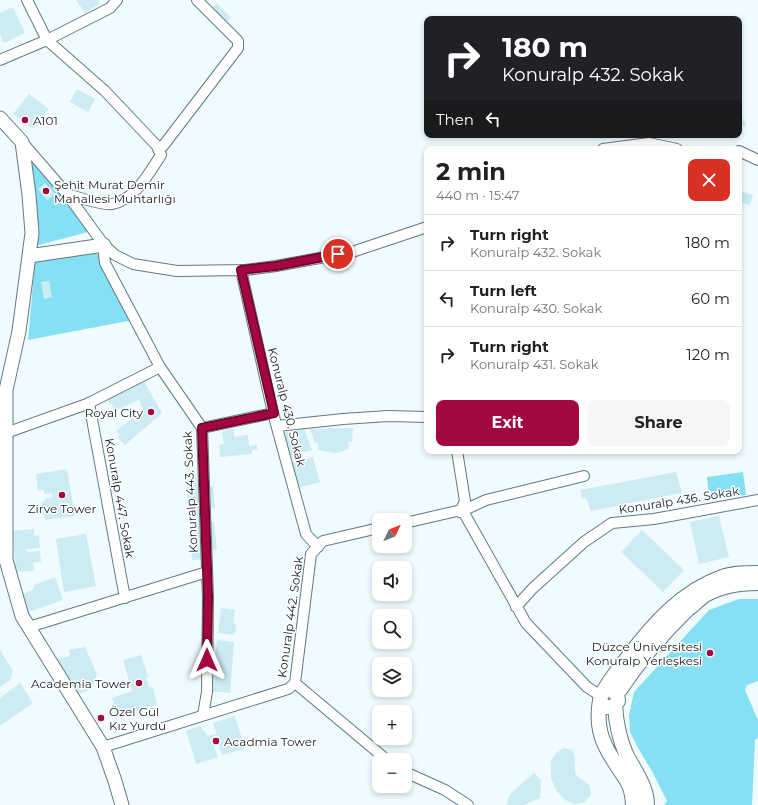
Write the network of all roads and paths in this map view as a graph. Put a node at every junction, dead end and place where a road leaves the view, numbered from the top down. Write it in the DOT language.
graph roads {
  1 [pos="27,0"];
  2 [pos="117,0"];
  3 [pos="197,0"];
  4 [pos="47,40"];
  5 [pos="0,60"];
  6 [pos="0,118"];
  7 [pos="22,142"];
  8 [pos="626,146"];
  9 [pos="663,146"];
  10 [pos="158,149"];
  11 [pos="742,152"];
  12 [pos="758,160"];
  13 [pos="67,194"];
  14 [pos="424,228"];
  15 [pos="103,245"];
  16 [pos="29,256"];
  17 [pos="241,270"];
  18 [pos="160,367"];
  19 [pos="89,403"];
  20 [pos="274,413"];
  21 [pos="424,416"];
  22 [pos="277,426"];
  23 [pos="202,428"];
  24 [pos="3,434"];
  25 [pos="457,454"];
  26 [pos="584,476"];
  27 [pos="758,500"];
  28 [pos="460,512"];
  29 [pos="412,520"];
  30 [pos="3,525"];
  31 [pos="372,530"];
  32 [pos="318,546"];
  33 [pos="207,572"];
  34 [pos="758,572"];
  35 [pos="758,583"];
  36 [pos="124,598"];
  37 [pos="516,607"];
  38 [pos="29,627"];
  39 [pos="295,683"];
  40 [pos="601,696"];
  41 [pos="616,700"];
  42 [pos="203,715"];
  43 [pos="103,747"];
  44 [pos="379,753"];
  45 [pos="412,775"];
  46 [pos="122,805"];
  47 [pos="468,805"];
  48 [pos="633,805"];
  49 [pos="647,805"];
  1 -- 4 [label="street"];
  2 -- 4 [label="street"];
  3 -- 10 [label="street"];
  4 -- 5 [label="street"];
  4 -- 10 [label="street"];
  6 -- 7 [label="street"];
  7 -- 13 [label="street"];
  7 -- 16 [label="street"];
  8 -- 9 [label="street"];
  10 -- 13 [label="street"];
  11 -- 12 [label="street"];
  13 -- 15 [label="street"];
  14 -- 17 [label="street"];
  15 -- 16 [label="street"];
  15 -- 17 [label="street"];
  15 -- 18 [label="street, Konuralp 443. Sokak"];
  16 -- 24 [label="street"];
  17 -- 20 [label="street, Konuralp 430. Sokak"];
  18 -- 19 [label="street"];
  18 -- 23 [label="street, Konuralp 443. Sokak"];
  19 -- 24 [label="street"];
  19 -- 36 [label="street, Konuralp 447. Sokak"];
  20 -- 22 [label="street, Konuralp 430. Sokak"];
  20 -- 23 [label="street"];
  21 -- 22 [label="street"];
  22 -- 32 [label="street, Konuralp 430. Sokak"];
  23 -- 33 [label="street, Konuralp 443. Sokak"];
  24 -- 30 [label="street"];
  25 -- 28 [label="street"];
  26 -- 28 [label="street"];
  27 -- 37 [label="street, Konuralp 436. Sokak"];
  28 -- 29 [label="street"];
  28 -- 37 [label="street"];
  30 -- 38 [label="street"];
  31 -- 32 [label="street"];
  32 -- 39 [label="street, Konuralp 442. Sokak"];
  33 -- 36 [label="street"];
  33 -- 42 [label="street, Konuralp 443. Sokak"];
  34 -- 40 [label="main road"];
  35 -- 41 [label="main road"];
  36 -- 38 [label="street"];
  37 -- 40 [label="street"];
  38 -- 43 [label="street"];
  39 -- 42 [label="street, Konuralp 442. Sokak"];
  39 -- 44 [label="street"];
  40 -- 41 [label="main road"];
  40 -- 48 [label="main road"];
  41 -- 49 [label="main road"];
  42 -- 43 [label="street, Konuralp 442. Sokak"];
  43 -- 46 [label="street"];
  45 -- 47 [label="street"];
}
